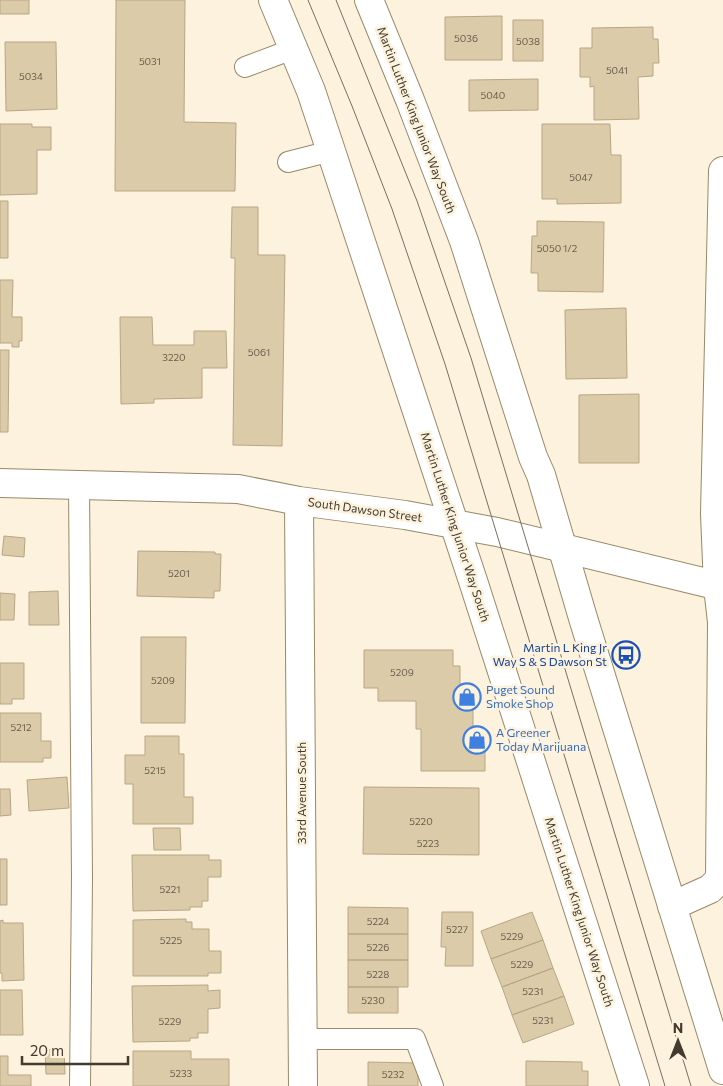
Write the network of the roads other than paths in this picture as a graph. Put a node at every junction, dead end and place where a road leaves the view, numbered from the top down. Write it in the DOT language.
graph roads {
  1 [pos="273,0"];
  2 [pos="369,0"];
  3 [pos="293,50"];
  4 [pos="246,67"];
  5 [pos="331,151"];
  6 [pos="288,162"];
  7 [pos="723,172"];
  8 [pos="0,482"];
  9 [pos="79,484"];
  10 [pos="299,501"];
  11 [pos="453,524"];
  12 [pos="562,546"];
  13 [pos="721,587"];
  14 [pos="722,842"];
  15 [pos="716,895"];
  16 [pos="672,906"];
  17 [pos="303,1039"];
  18 [pos="723,1070"];
  19 [pos="80,1086"];
  20 [pos="303,1086"];
  21 [pos="433,1086"];
  22 [pos="635,1086"];
  1 -- 3 [label="main road, Martin Luther King Junior Way South"];
  2 -- 12 [label="main road, Martin Luther King Junior Way South"];
  3 -- 4 [label="lane"];
  3 -- 5 [label="main road, Martin Luther King Junior Way South"];
  5 -- 6 [label="lane"];
  5 -- 11 [label="main road, Martin Luther King Junior Way South"];
  7 -- 13 [label="main road"];
  8 -- 9 [label="main road, South Dawson Street"];
  9 -- 10 [label="main road, South Dawson Street"];
  9 -- 19 [label="lane"];
  10 -- 11 [label="main road, South Dawson Street"];
  10 -- 17 [label="main road, 33rd Avenue South"];
  11 -- 12 [label="main road, South Dawson Street"];
  11 -- 22 [label="main road, Martin Luther King Junior Way South"];
  12 -- 13 [label="main road, South Dawson Street"];
  12 -- 16 [label="main road, Martin Luther King Junior Way South"];
  13 -- 14 [label="main road"];
  14 -- 15 [label="main road"];
  15 -- 16 [label="main road"];
  16 -- 18 [label="main road, Martin Luther King Junior Way South"];
  17 -- 20 [label="main road, 33rd Avenue South"];
  17 -- 21 [label="lane"];
}
